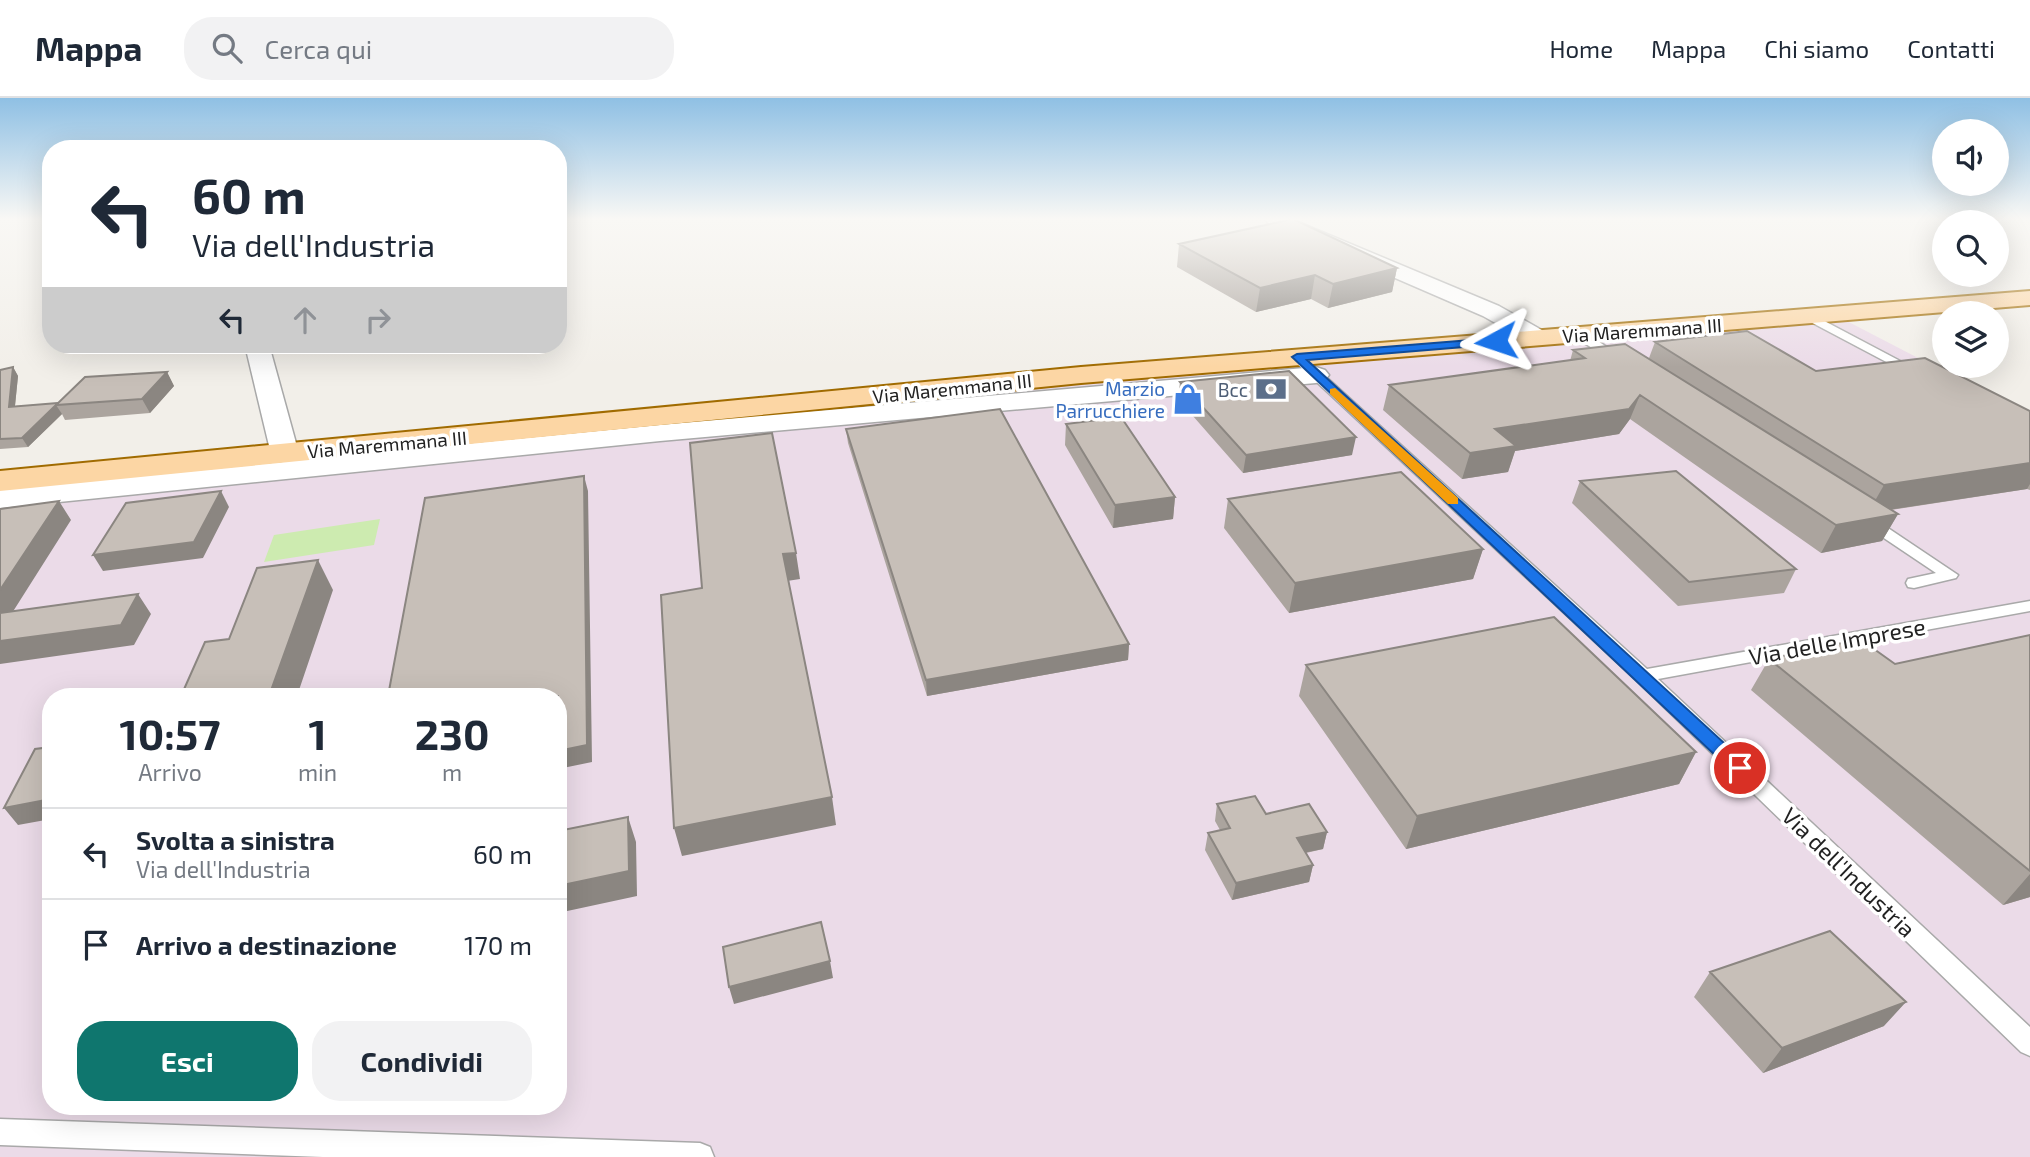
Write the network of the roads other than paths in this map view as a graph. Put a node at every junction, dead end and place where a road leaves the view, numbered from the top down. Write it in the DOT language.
graph roads {
  1 [pos="1391,268"];
  2 [pos="2030,298"];
  3 [pos="1809,317"];
  4 [pos="1580,335"];
  5 [pos="1539,338"];
  6 [pos="259,354"];
  7 [pos="1307,366"];
  8 [pos="1633,368"];
  9 [pos="1932,381"];
  10 [pos="285,454"];
  11 [pos="0,481"];
  12 [pos="0,499"];
  13 [pos="1860,516"];
  14 [pos="1914,583"];
  15 [pos="2030,606"];
  16 [pos="1643,677"];
  17 [pos="2030,1044"];
  18 [pos="0,1132"];
  19 [pos="700,1157"];
  1 -- 5 [label="street"];
  2 -- 3 [label="main road, Via Maremmana III"];
  3 -- 4 [label="main road, Via Maremmana III"];
  3 -- 9 [label="lane"];
  4 -- 5 [label="main road, Via Maremmana III"];
  4 -- 8 [label="lane"];
  5 -- 7 [label="main road, Via Maremmana III"];
  6 -- 10 [label="street"];
  7 -- 10 [label="main road, Via Maremmana III"];
  7 -- 12 [label="street"];
  7 -- 16 [label="lane, Via dell'Industria"];
  10 -- 11 [label="main road, Via Maremmana III"];
  13 -- 14 [label="lane"];
  15 -- 16 [label="lane, Via delle Imprese"];
  16 -- 17 [label="lane, Via dell'Industria"];
  18 -- 19 [label="lane"];
}
